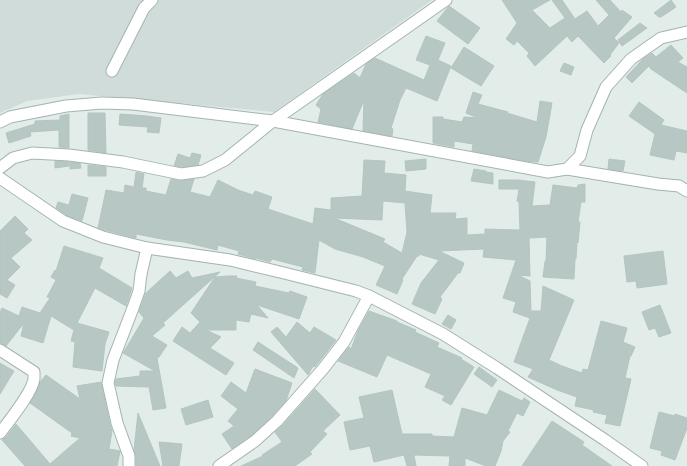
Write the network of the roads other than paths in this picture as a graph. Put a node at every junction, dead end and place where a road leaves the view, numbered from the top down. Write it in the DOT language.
graph roads {
  1 [pos="152,0"];
  2 [pos="446,0"];
  3 [pos="687,32"];
  4 [pos="112,71"];
  5 [pos="273,121"];
  6 [pos="0,122"];
  7 [pos="0,168"];
  8 [pos="567,168"];
  9 [pos="0,178"];
  10 [pos="687,191"];
  11 [pos="147,248"];
  12 [pos="369,296"];
  13 [pos="0,350"];
  14 [pos="0,433"];
  15 [pos="639,465"];
  16 [pos="129,466"];
  17 [pos="219,466"];
  1 -- 4 [label="street"];
  2 -- 5 [label="street"];
  3 -- 8 [label="street"];
  5 -- 6 [label="street"];
  5 -- 7 [label="street"];
  5 -- 8 [label="street"];
  8 -- 10 [label="street"];
  9 -- 11 [label="street"];
  11 -- 12 [label="street"];
  11 -- 16 [label="street"];
  12 -- 15 [label="street"];
  12 -- 17 [label="street"];
  13 -- 14 [label="street"];
}
